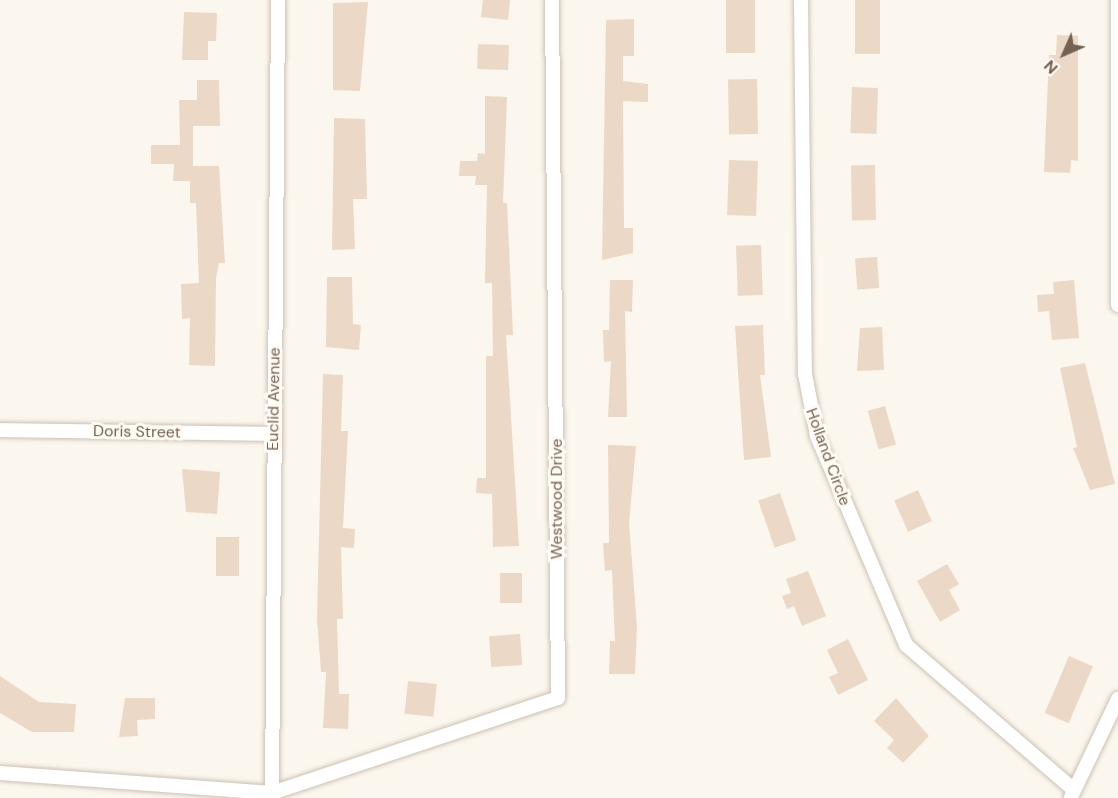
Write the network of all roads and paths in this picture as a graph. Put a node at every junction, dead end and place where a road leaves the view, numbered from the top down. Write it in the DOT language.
graph roads {
  1 [pos="278,0"];
  2 [pos="552,0"];
  3 [pos="801,0"];
  4 [pos="1118,0"];
  5 [pos="1117,285"];
  6 [pos="1118,305"];
  7 [pos="0,430"];
  8 [pos="273,434"];
  9 [pos="1118,699"];
  10 [pos="0,773"];
  11 [pos="1072,793"];
  12 [pos="272,795"];
  1 -- 8 [label="street, Euclid Avenue"];
  2 -- 12 [label="street, Westwood Drive"];
  3 -- 11 [label="street, Holland Circle"];
  4 -- 5 [label="street"];
  5 -- 6 [label="street"];
  7 -- 8 [label="street, Doris Street"];
  8 -- 12 [label="street, Euclid Avenue"];
  9 -- 11 [label="street"];
  10 -- 12 [label="street"];
}
